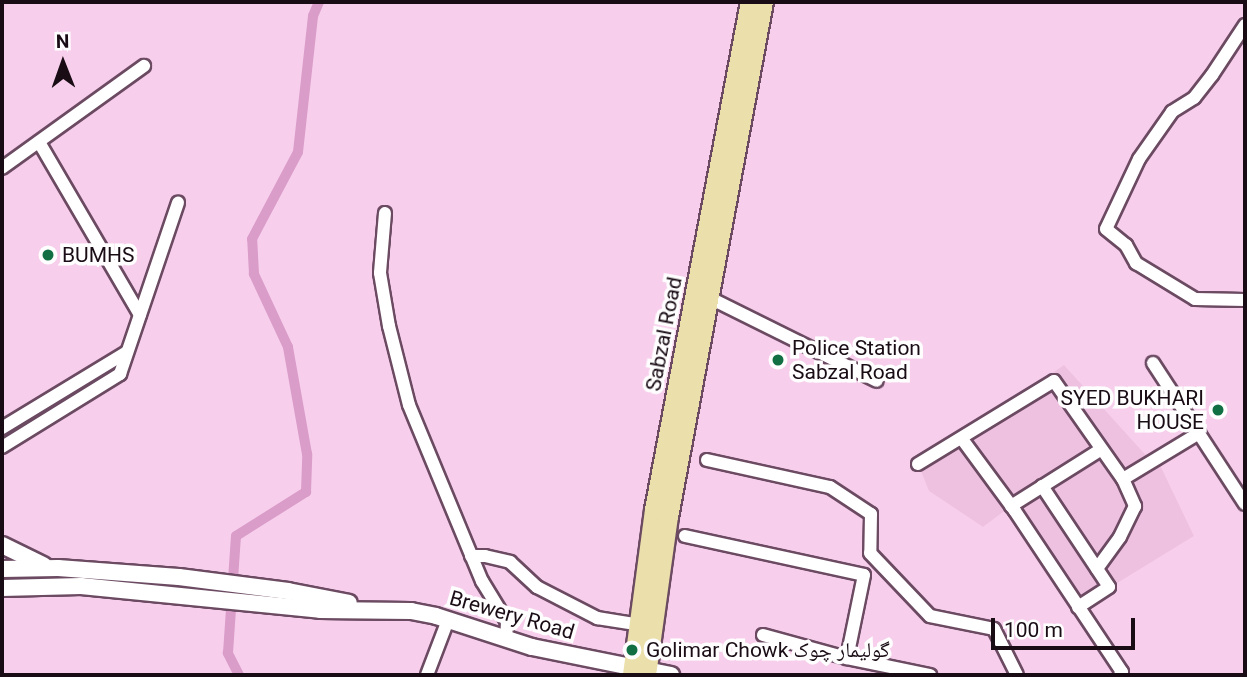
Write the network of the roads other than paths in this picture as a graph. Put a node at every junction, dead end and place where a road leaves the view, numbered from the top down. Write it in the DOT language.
graph roads {
  1 [pos="750,2"];
  2 [pos="764,2"];
  3 [pos="1245,25"];
  4 [pos="144,66"];
  5 [pos="39,142"];
  6 [pos="2,168"];
  7 [pos="178,203"];
  8 [pos="386,212"];
  9 [pos="710,298"];
  10 [pos="1245,300"];
  11 [pos="140,315"];
  12 [pos="696,328"];
  13 [pos="127,352"];
  14 [pos="1153,363"];
  15 [pos="877,382"];
  16 [pos="2,428"];
  17 [pos="1199,433"];
  18 [pos="962,439"];
  19 [pos="2,447"];
  20 [pos="1100,450"];
  21 [pos="708,460"];
  22 [pos="918,464"];
  23 [pos="1123,479"];
  24 [pos="1042,486"];
  25 [pos="1245,504"];
  26 [pos="1011,506"];
  27 [pos="685,537"];
  28 [pos="2,545"];
  29 [pos="471,556"];
  30 [pos="48,568"];
  31 [pos="2,569"];
  32 [pos="1097,569"];
  33 [pos="2,588"];
  34 [pos="286,599"];
  35 [pos="1079,607"];
  36 [pos="448,620"];
  37 [pos="636,624"];
  38 [pos="763,635"];
  39 [pos="506,639"];
  40 [pos="848,658"];
  41 [pos="640,671"];
  42 [pos="427,675"];
  43 [pos="671,675"];
  44 [pos="929,675"];
  45 [pos="1017,675"];
  46 [pos="1120,675"];
  1 -- 12 [label="main road, Sabzal Road"];
  2 -- 9 [label="main road, Sabzal Road"];
  3 -- 10 [label="street"];
  4 -- 5 [label="street"];
  5 -- 6 [label="street"];
  5 -- 11 [label="street"];
  7 -- 11 [label="street"];
  8 -- 29 [label="street"];
  9 -- 12 [label="main road, Sabzal Road"];
  9 -- 15 [label="street"];
  11 -- 13 [label="street"];
  12 -- 37 [label="main road, Sabzal Road"];
  12 -- 41 [label="main road, Sabzal Road"];
  13 -- 16 [label="street"];
  13 -- 19 [label="street"];
  14 -- 17 [label="street"];
  17 -- 23 [label="street"];
  17 -- 25 [label="street"];
  18 -- 20 [label="street"];
  18 -- 22 [label="street"];
  18 -- 26 [label="street"];
  20 -- 23 [label="street"];
  20 -- 24 [label="street"];
  21 -- 45 [label="street"];
  23 -- 32 [label="street"];
  24 -- 26 [label="street"];
  24 -- 32 [label="street"];
  26 -- 35 [label="street"];
  27 -- 40 [label="street"];
  28 -- 30 [label="main road"];
  29 -- 37 [label="street"];
  29 -- 39 [label="street"];
  30 -- 31 [label="main road"];
  30 -- 34 [label="main road"];
  32 -- 35 [label="street"];
  33 -- 34 [label="main road"];
  34 -- 36 [label="main road, Brewery Road"];
  35 -- 46 [label="street"];
  36 -- 39 [label="main road, Brewery Road"];
  36 -- 42 [label="street"];
  37 -- 41 [label="main road, Sabzal Road"];
  38 -- 40 [label="street"];
  39 -- 41 [label="main road, Brewery Road"];
  40 -- 44 [label="street"];
  41 -- 43 [label="main road, Brewery Road"];
}
